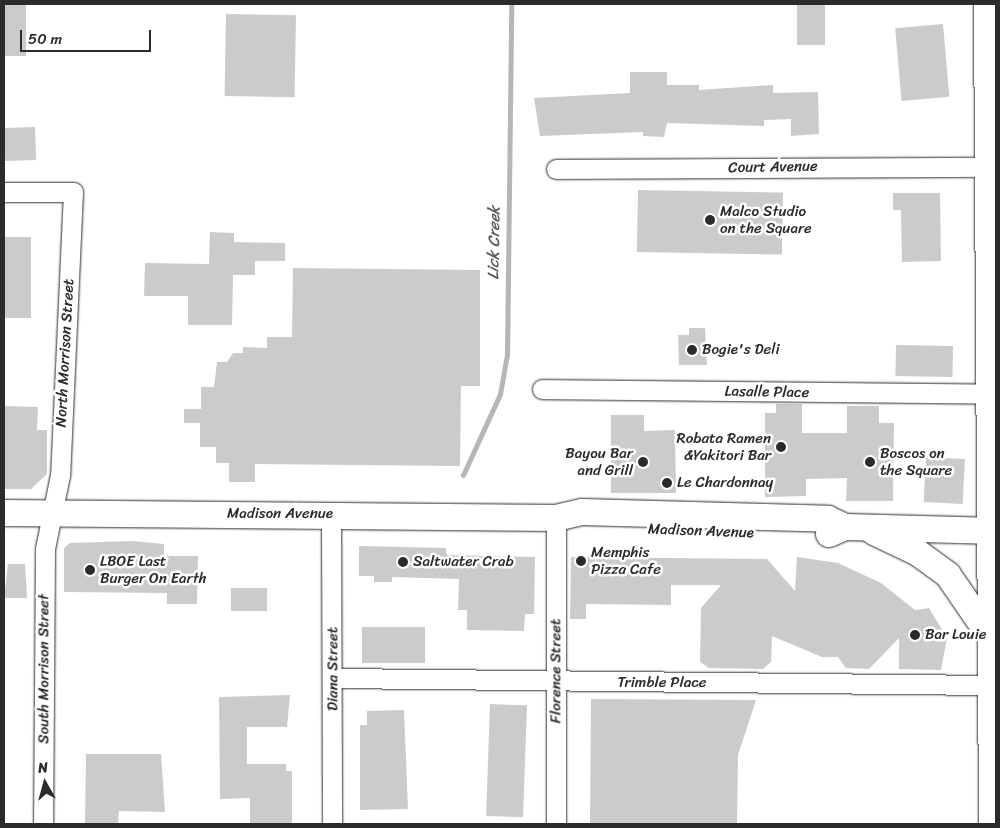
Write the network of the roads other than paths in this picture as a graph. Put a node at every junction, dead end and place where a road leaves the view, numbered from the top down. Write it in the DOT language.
graph roads {
  1 [pos="987,4"];
  2 [pos="989,167"];
  3 [pos="556,168"];
  4 [pos="4,192"];
  5 [pos="993,202"];
  6 [pos="542,389"];
  7 [pos="992,394"];
  8 [pos="4,513"];
  9 [pos="52,514"];
  10 [pos="332,514"];
  11 [pos="556,518"];
  12 [pos="854,527"];
  13 [pos="994,532"];
  14 [pos="990,636"];
  15 [pos="334,678"];
  16 [pos="556,682"];
  17 [pos="990,685"];
  18 [pos="43,824"];
  19 [pos="332,824"];
  20 [pos="556,824"];
  21 [pos="992,824"];
  1 -- 2 [label="street"];
  2 -- 3 [label="street, Court Avenue"];
  2 -- 5 [label="street"];
  4 -- 9 [label="street, North Morrison Street"];
  5 -- 7 [label="street"];
  6 -- 7 [label="street, Lasalle Place"];
  7 -- 13 [label="street"];
  8 -- 9 [label="street, Madison Avenue"];
  9 -- 10 [label="street, Madison Avenue"];
  9 -- 18 [label="street, South Morrison Street"];
  10 -- 11 [label="street, Madison Avenue"];
  10 -- 15 [label="street, Diana Street"];
  11 -- 12 [label="street, Madison Avenue"];
  11 -- 16 [label="street, Florence Street"];
  12 -- 13 [label="street, Madison Avenue"];
  12 -- 14 [label="street"];
  13 -- 14 [label="street"];
  14 -- 17 [label="street"];
  15 -- 16 [label="street, Trimble Place"];
  15 -- 19 [label="street, Diana Street"];
  16 -- 17 [label="street, Trimble Place"];
  16 -- 20 [label="street, Florence Street"];
  17 -- 21 [label="street"];
}
